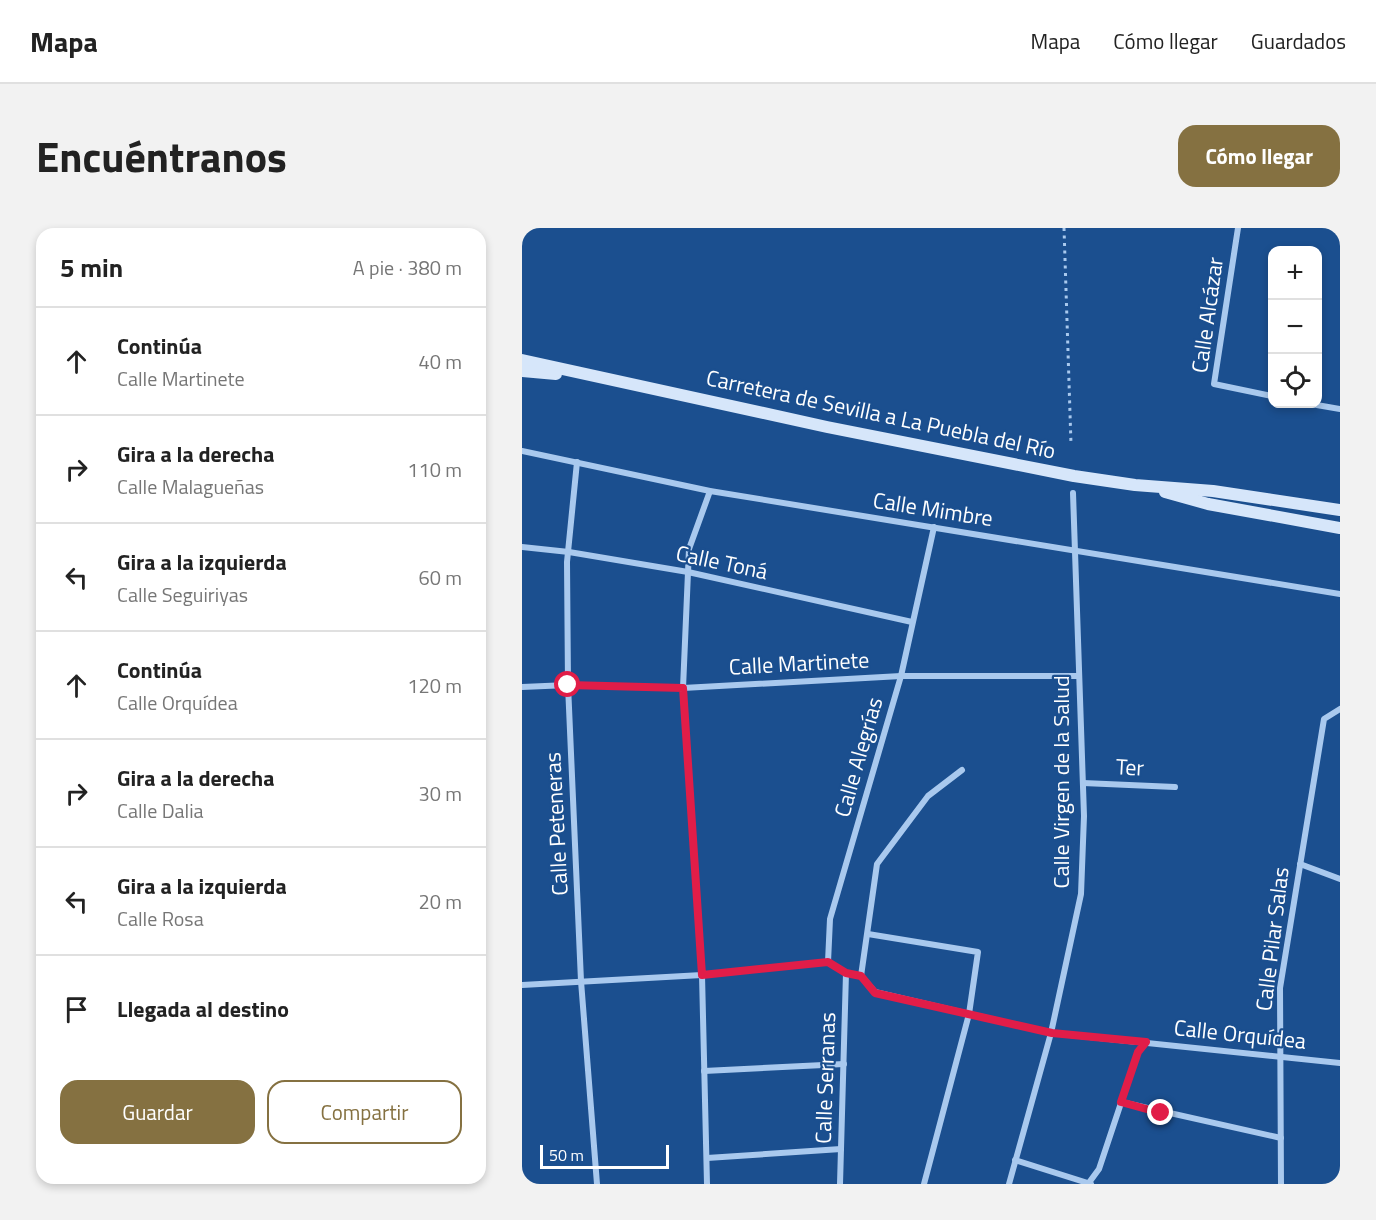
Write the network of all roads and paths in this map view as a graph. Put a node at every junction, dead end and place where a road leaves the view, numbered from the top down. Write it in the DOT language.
graph roads {
  1 [pos="1064,228"];
  2 [pos="1238,228"];
  3 [pos="522,360"];
  4 [pos="522,371"];
  5 [pos="620,380"];
  6 [pos="1268,395"];
  7 [pos="1322,406"];
  8 [pos="1340,409"];
  9 [pos="1071,444"];
  10 [pos="522,451"];
  11 [pos="577,462"];
  12 [pos="1135,484"];
  13 [pos="710,491"];
  14 [pos="1072,493"];
  15 [pos="1340,510"];
  16 [pos="934,527"];
  17 [pos="1340,528"];
  18 [pos="522,547"];
  19 [pos="1074,550"];
  20 [pos="569,552"];
  21 [pos="688,572"];
  22 [pos="1340,594"];
  23 [pos="912,622"];
  24 [pos="901,676"];
  25 [pos="1078,676"];
  26 [pos="568,685"];
  27 [pos="522,687"];
  28 [pos="683,688"];
  29 [pos="1340,709"];
  30 [pos="962,770"];
  31 [pos="1083,783"];
  32 [pos="1175,787"];
  33 [pos="1300,864"];
  34 [pos="1340,879"];
  35 [pos="868,934"];
  36 [pos="828,962"];
  37 [pos="846,973"];
  38 [pos="702,975"];
  39 [pos="861,976"];
  40 [pos="581,981"];
  41 [pos="522,985"];
  42 [pos="969,1014"];
  43 [pos="1052,1033"];
  44 [pos="1146,1042"];
  45 [pos="1280,1056"];
  46 [pos="844,1064"];
  47 [pos="1340,1064"];
  48 [pos="704,1071"];
  49 [pos="1121,1102"];
  50 [pos="1281,1138"];
  51 [pos="841,1149"];
  52 [pos="707,1158"];
  53 [pos="1015,1160"];
  54 [pos="597,1184"];
  55 [pos="707,1184"];
  56 [pos="840,1184"];
  57 [pos="924,1184"];
  58 [pos="1008,1184"];
  59 [pos="1089,1184"];
  60 [pos="1281,1184"];
  1 -- 9 [label="path"];
  2 -- 6 [label="street, Calle Alcázar"];
  3 -- 5 [label="main road"];
  4 -- 5 [label="main road"];
  5 -- 12 [label="main road, Carretera de Sevilla a La Puebla del Río"];
  7 -- 8 [label="street"];
  10 -- 11 [label="street, Calle Mimbre"];
  11 -- 13 [label="street, Calle Mimbre"];
  11 -- 20 [label="street, Calle Peteneras"];
  12 -- 15 [label="main road, Carretera de Sevilla a La Puebla del Río"];
  12 -- 17 [label="main road, Carretera de Sevilla a La Puebla del Río"];
  13 -- 16 [label="street, Calle Mimbre"];
  13 -- 21 [label="street"];
  14 -- 19 [label="street, Calle Virgen de la Salud"];
  16 -- 19 [label="street, Calle Mimbre"];
  16 -- 23 [label="street, Calle Alegrías"];
  18 -- 20 [label="street, Calle Toná"];
  19 -- 22 [label="street, Calle Mimbre"];
  19 -- 25 [label="street, Calle Virgen de la Salud"];
  20 -- 21 [label="street, Calle Toná"];
  20 -- 26 [label="street, Calle Peteneras"];
  21 -- 23 [label="street, Calle Toná"];
  21 -- 28 [label="street"];
  23 -- 24 [label="street, Calle Alegrías"];
  24 -- 25 [label="street, Calle Martinete"];
  24 -- 28 [label="street, Calle Martinete"];
  24 -- 36 [label="street, Calle Alegrías"];
  25 -- 31 [label="street, Calle Virgen de la Salud"];
  26 -- 27 [label="street, Calle Martinete"];
  26 -- 28 [label="street, Calle Martinete"];
  26 -- 40 [label="street, Calle Peteneras"];
  28 -- 38 [label="street"];
  29 -- 33 [label="street, Calle Pilar Salas"];
  30 -- 35 [label="street"];
  31 -- 32 [label="street, Ter"];
  31 -- 43 [label="street, Calle Virgen de la Salud"];
  33 -- 34 [label="street"];
  33 -- 45 [label="street, Calle Pilar Salas"];
  35 -- 39 [label="street"];
  35 -- 42 [label="street"];
  36 -- 37 [label="street"];
  36 -- 38 [label="street"];
  37 -- 39 [label="street"];
  37 -- 46 [label="street, Calle Serranas"];
  38 -- 40 [label="street"];
  38 -- 48 [label="street"];
  39 -- 42 [label="street, Calle Orquídea"];
  40 -- 41 [label="street"];
  40 -- 54 [label="street, Calle Peteneras"];
  42 -- 43 [label="street, Calle Orquídea"];
  42 -- 57 [label="street"];
  43 -- 44 [label="street, Calle Orquídea"];
  43 -- 53 [label="street, Calle Virgen de la Salud"];
  44 -- 45 [label="street, Calle Orquídea"];
  44 -- 49 [label="street"];
  45 -- 47 [label="street, Calle Orquídea"];
  45 -- 50 [label="street, Calle Pilar Salas"];
  46 -- 48 [label="street"];
  46 -- 51 [label="street, Calle Serranas"];
  48 -- 52 [label="street"];
  49 -- 50 [label="street"];
  49 -- 59 [label="street"];
  50 -- 60 [label="street, Calle Pilar Salas"];
  51 -- 52 [label="street"];
  51 -- 56 [label="street, Calle Serranas"];
  52 -- 55 [label="street"];
  53 -- 58 [label="street, Calle Virgen de la Salud"];
  53 -- 59 [label="street"];
}
